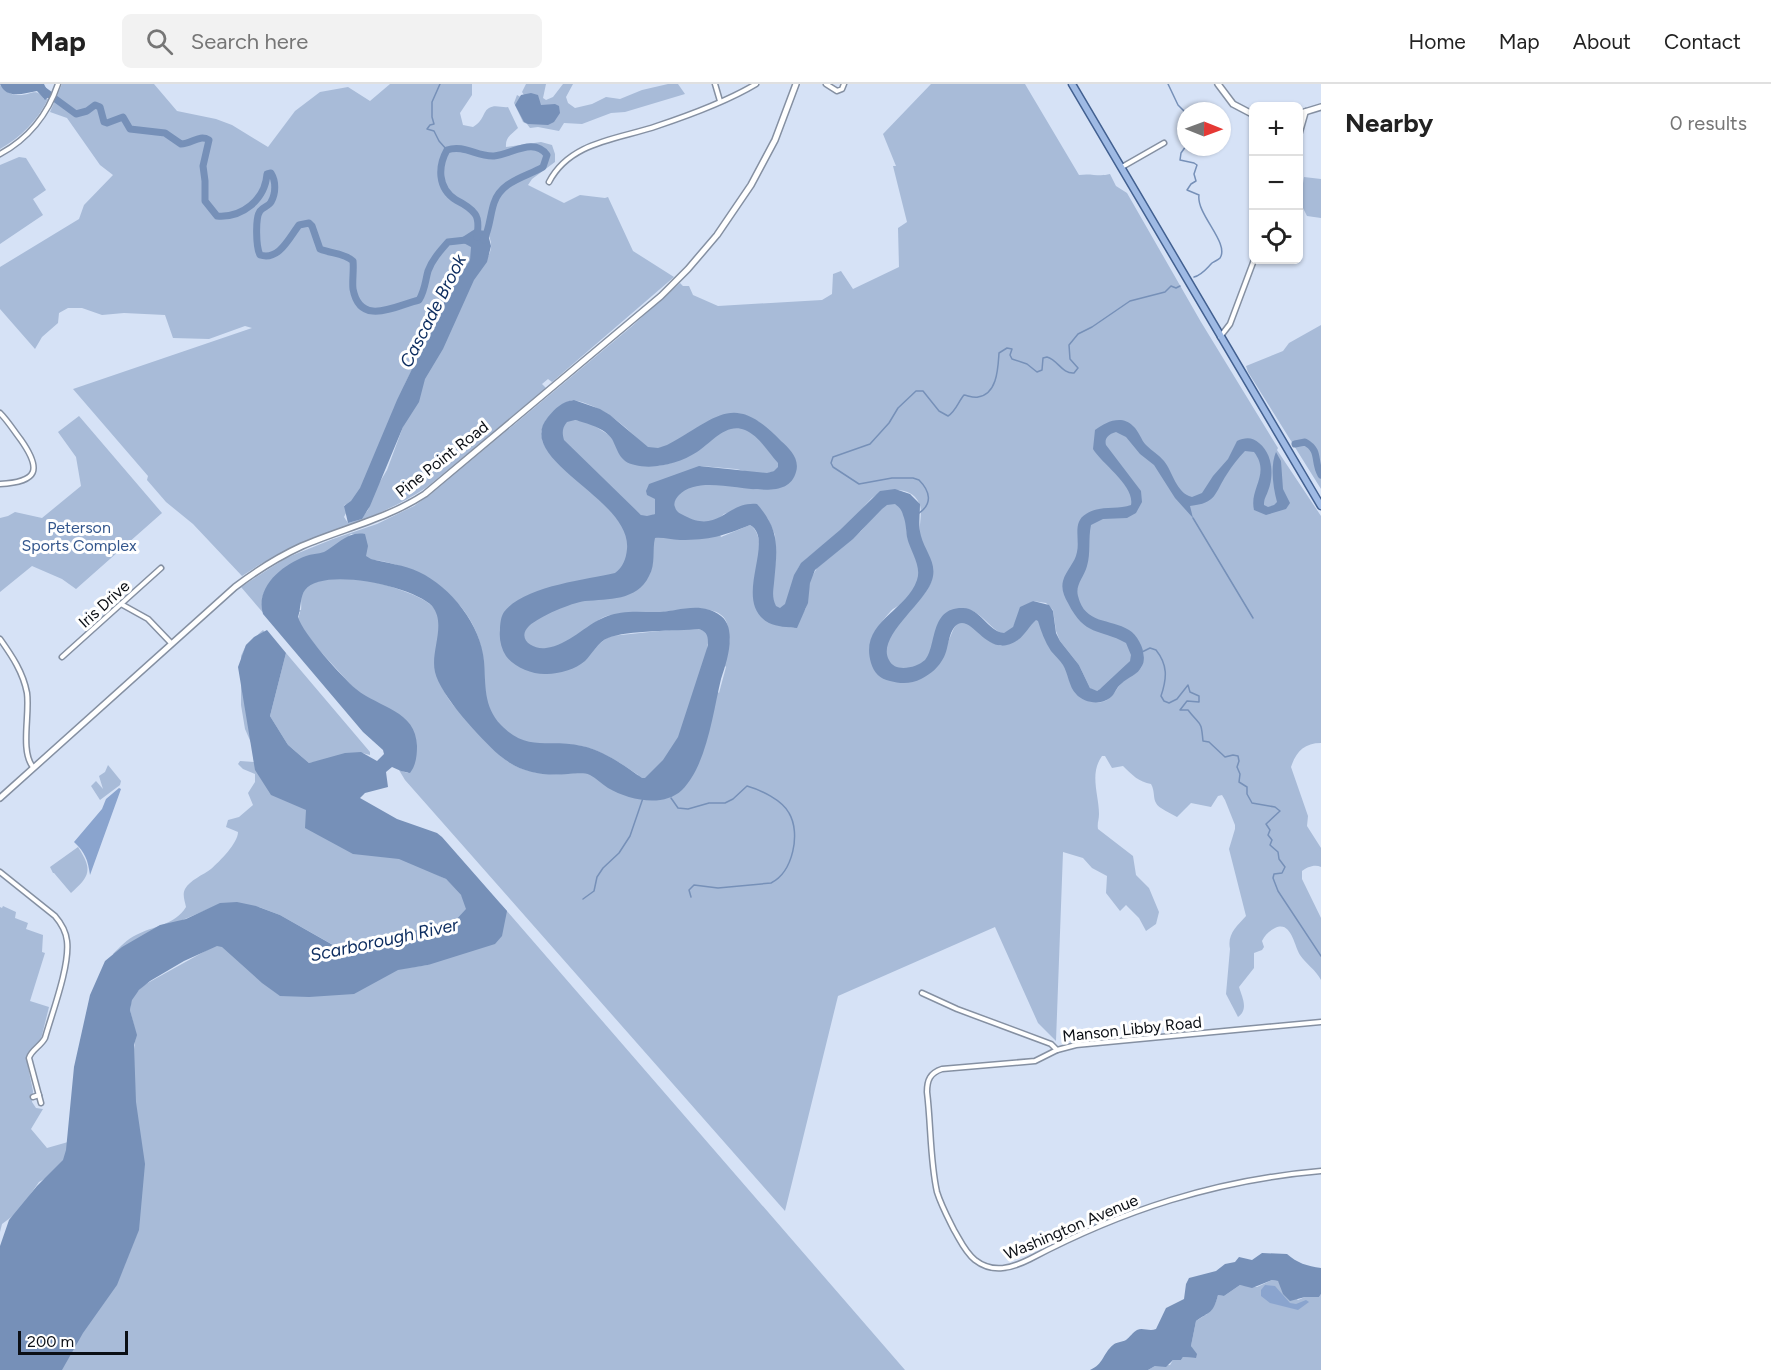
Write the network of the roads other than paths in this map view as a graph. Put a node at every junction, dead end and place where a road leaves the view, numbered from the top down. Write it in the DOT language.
graph roads {
  1 [pos="58,84"];
  2 [pos="715,84"];
  3 [pos="756,84"];
  4 [pos="796,84"];
  5 [pos="825,84"];
  6 [pos="844,84"];
  7 [pos="1072,84"];
  8 [pos="1218,84"];
  9 [pos="720,101"];
  10 [pos="1321,107"];
  11 [pos="1306,111"];
  12 [pos="1249,112"];
  13 [pos="1303,112"];
  14 [pos="1303,123"];
  15 [pos="1164,143"];
  16 [pos="0,154"];
  17 [pos="1121,168"];
  18 [pos="549,182"];
  19 [pos="1252,264"];
  20 [pos="1220,337"];
  21 [pos="0,413"];
  22 [pos="0,484"];
  23 [pos="1321,506"];
  24 [pos="161,568"];
  25 [pos="121,604"];
  26 [pos="0,639"];
  27 [pos="171,643"];
  28 [pos="62,657"];
  29 [pos="33,767"];
  30 [pos="0,798"];
  31 [pos="0,872"];
  32 [pos="922,993"];
  33 [pos="1321,1022"];
  34 [pos="1057,1050"];
  35 [pos="39,1095"];
  36 [pos="33,1097"];
  37 [pos="41,1103"];
  38 [pos="1321,1171"];
  1 -- 16 [label="street"];
  2 -- 9 [label="street"];
  3 -- 9 [label="street"];
  4 -- 27 [label="main road, Pine Point Road"];
  5 -- 6 [label="street"];
  7 -- 17 [label="main road"];
  8 -- 12 [label="main road"];
  9 -- 18 [label="street"];
  10 -- 11 [label="main road"];
  11 -- 13 [label="main road"];
  11 -- 14 [label="street"];
  15 -- 17 [label="street"];
  17 -- 20 [label="main road"];
  19 -- 20 [label="street"];
  20 -- 23 [label="main road"];
  21 -- 22 [label="street"];
  24 -- 25 [label="street, Iris Drive"];
  25 -- 27 [label="street"];
  25 -- 28 [label="street, Iris Drive"];
  26 -- 29 [label="street"];
  27 -- 29 [label="main road, Pine Point Road"];
  29 -- 30 [label="main road, Pine Point Road"];
  31 -- 35 [label="street"];
  32 -- 34 [label="street, Manson Libby Road"];
  33 -- 34 [label="street, Manson Libby Road"];
  34 -- 38 [label="street, Washington Avenue"];
  35 -- 36 [label="street"];
  35 -- 37 [label="street"];
}
